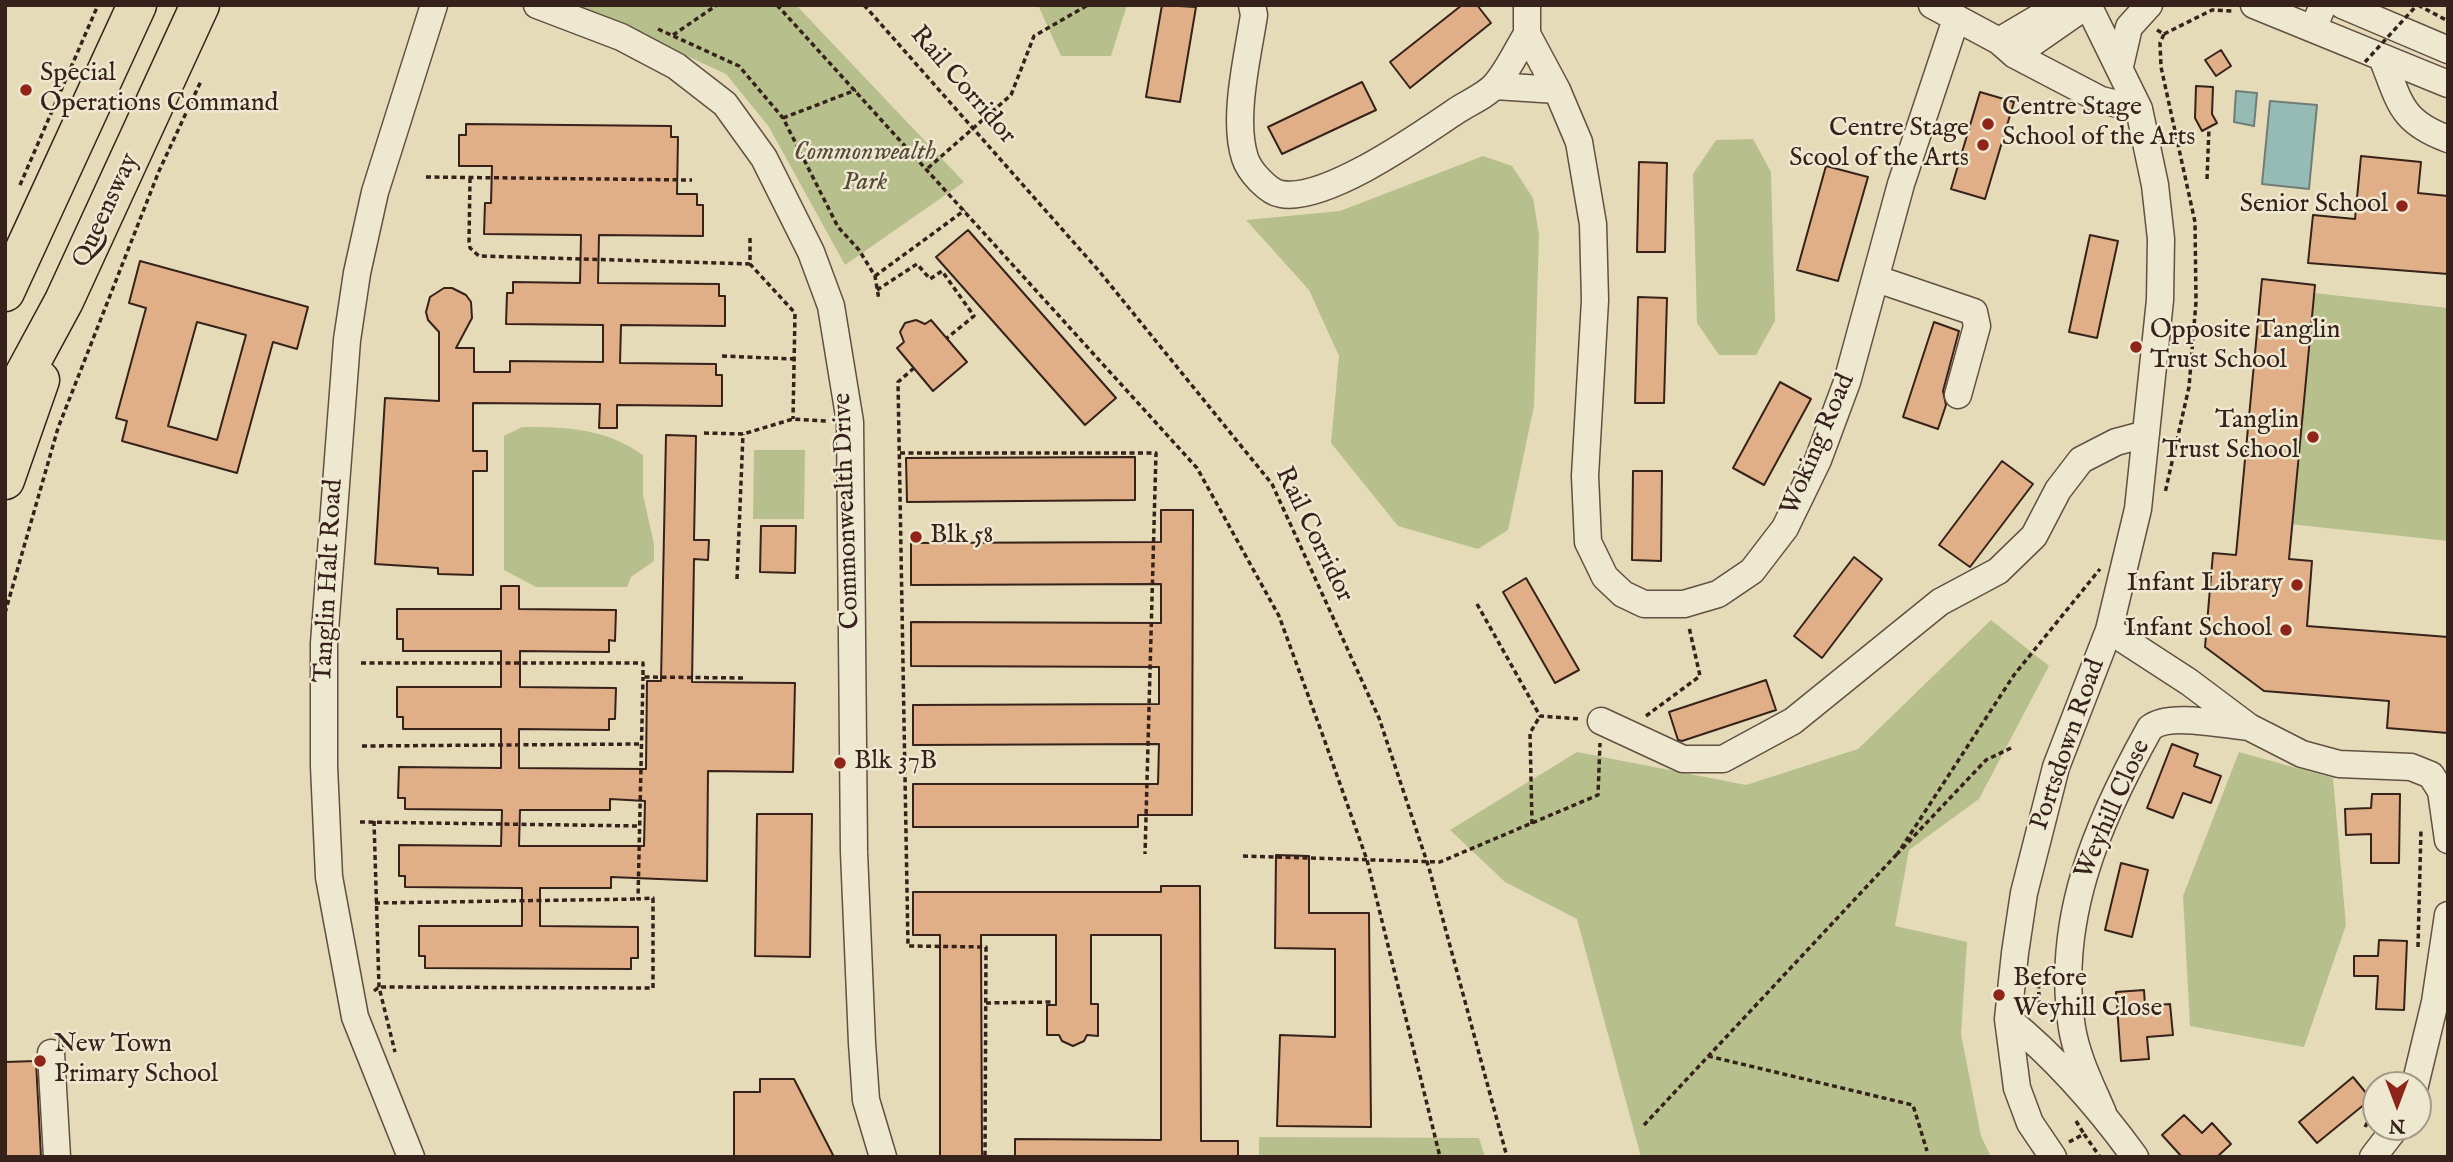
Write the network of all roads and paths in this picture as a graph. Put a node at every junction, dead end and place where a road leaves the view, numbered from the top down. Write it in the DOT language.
graph roads {
  1 [pos="98,5"];
  2 [pos="137,5"];
  3 [pos="200,5"];
  4 [pos="434,5"];
  5 [pos="537,5"];
  6 [pos="717,5"];
  7 [pos="777,5"];
  8 [pos="864,5"];
  9 [pos="1088,5"];
  10 [pos="1252,5"];
  11 [pos="1527,5"];
  12 [pos="1932,5"];
  13 [pos="2060,5"];
  14 [pos="2088,5"];
  15 [pos="2342,5"];
  16 [pos="2417,5"];
  17 [pos="2247,10"];
  18 [pos="2150,16"];
  19 [pos="2318,17"];
  20 [pos="1956,19"];
  21 [pos="2448,21"];
  22 [pos="1527,34"];
  23 [pos="2164,34"];
  24 [pos="673,35"];
  25 [pos="2007,48"];
  26 [pos="2448,50"];
  27 [pos="2374,60"];
  28 [pos="2120,66"];
  29 [pos="201,81"];
  30 [pos="2448,84"];
  31 [pos="1495,86"];
  32 [pos="856,90"];
  33 [pos="1558,90"];
  34 [pos="2139,109"];
  35 [pos="783,118"];
  36 [pos="973,128"];
  37 [pos="2209,128"];
  38 [pos="2448,139"];
  39 [pos="2183,165"];
  40 [pos="928,168"];
  41 [pos="426,177"];
  42 [pos="470,178"];
  43 [pos="2207,179"];
  44 [pos="692,180"];
  45 [pos="16,194"];
  46 [pos="965,210"];
  47 [pos="750,238"];
  48 [pos="750,264"];
  49 [pos="875,276"];
  50 [pos="13,278"];
  51 [pos="1877,278"];
  52 [pos="877,290"];
  53 [pos="64,301"];
  54 [pos="5,306"];
  55 [pos="947,338"];
  56 [pos="722,356"];
  57 [pos="794,359"];
  58 [pos="914,368"];
  59 [pos="1958,395"];
  60 [pos="5,410"];
  61 [pos="793,419"];
  62 [pos="849,422"];
  63 [pos="704,433"];
  64 [pos="743,434"];
  65 [pos="2147,434"];
  66 [pos="900,453"];
  67 [pos="5,480"];
  68 [pos="2126,563"];
  69 [pos="737,579"];
  70 [pos="1476,604"];
  71 [pos="1684,604"];
  72 [pos="5,613"];
  73 [pos="2109,630"];
  74 [pos="361,663"];
  75 [pos="643,677"];
  76 [pos="744,678"];
  77 [pos="1540,716"];
  78 [pos="1612,727"];
  79 [pos="2249,727"];
  80 [pos="641,744"];
  81 [pos="362,746"];
  82 [pos="2011,748"];
  83 [pos="2441,791"];
  84 [pos="374,821"];
  85 [pos="360,822"];
  86 [pos="1532,824"];
  87 [pos="639,826"];
  88 [pos="2448,840"];
  89 [pos="1898,852"];
  90 [pos="1145,853"];
  91 [pos="1243,856"];
  92 [pos="1366,858"];
  93 [pos="1428,863"];
  94 [pos="638,899"];
  95 [pos="375,903"];
  96 [pos="2448,915"];
  97 [pos="2418,955"];
  98 [pos="1051,1002"];
  99 [pos="985,1003"];
  100 [pos="2008,1019"];
  101 [pos="51,1053"];
  102 [pos="1708,1056"];
  103 [pos="2418,1071"];
  104 [pos="2103,1113"];
  105 [pos="1644,1125"];
  106 [pos="2076,1138"];
  107 [pos="2385,1141"];
  108 [pos="1927,1151"];
  109 [pos="2052,1156"];
  110 [pos="57,1157"];
  111 [pos="411,1157"];
  112 [pos="883,1157"];
  113 [pos="985,1157"];
  114 [pos="1440,1157"];
  115 [pos="1507,1157"];
  116 [pos="2100,1157"];
  117 [pos="2135,1157"];
  118 [pos="2373,1157"];
  1 -- 45 [label="path"];
  2 -- 50 [label="highway"];
  3 -- 53 [label="highway, Queensway"];
  4 -- 111 [label="street, Tanglin Halt Road"];
  5 -- 62 [label="street, Commonwealth Drive"];
  6 -- 24 [label="path"];
  7 -- 32 [label="path"];
  8 -- 36 [label="path, Rail Corridor"];
  9 -- 36 [label="path"];
  10 -- 31 [label="street"];
  11 -- 22 [label="street"];
  12 -- 20 [label="street"];
  13 -- 25 [label="street"];
  14 -- 25 [label="street"];
  14 -- 28 [label="street, Portsdown Road"];
  15 -- 26 [label="street"];
  16 -- 21 [label="path"];
  16 -- 27 [label="path, bridge"];
  17 -- 19 [label="street"];
  17 -- 23 [label="path"];
  18 -- 23 [label="path"];
  18 -- 28 [label="street"];
  19 -- 27 [label="street"];
  20 -- 25 [label="street"];
  20 -- 51 [label="street, Woking Road"];
  22 -- 31 [label="street"];
  22 -- 33 [label="street, Woking Road"];
  23 -- 39 [label="path"];
  25 -- 34 [label="street"];
  27 -- 30 [label="street"];
  27 -- 38 [label="street"];
  28 -- 34 [label="street, Portsdown Road"];
  29 -- 72 [label="path"];
  31 -- 33 [label="street"];
  32 -- 35 [label="path"];
  32 -- 40 [label="path"];
  33 -- 71 [label="street, Woking Road"];
  34 -- 65 [label="street, Portsdown Road"];
  36 -- 40 [label="path"];
  36 -- 93 [label="path, Rail Corridor"];
  37 -- 43 [label="path"];
  40 -- 46 [label="path"];
  41 -- 42 [label="path"];
  42 -- 44 [label="path"];
  42 -- 48 [label="path"];
  46 -- 49 [label="path"];
  46 -- 92 [label="path"];
  47 -- 48 [label="path"];
  48 -- 57 [label="path"];
  50 -- 54 [label="highway"];
  51 -- 59 [label="street"];
  51 -- 71 [label="street, Woking Road"];
  52 -- 55 [label="path"];
  53 -- 60 [label="highway, Queensway"];
  53 -- 67 [label="highway, Queensway"];
  56 -- 57 [label="path"];
  57 -- 61 [label="path"];
  58 -- 66 [label="path"];
  61 -- 62 [label="path"];
  61 -- 64 [label="path"];
  62 -- 112 [label="street, Commonwealth Drive"];
  63 -- 64 [label="path"];
  64 -- 69 [label="path"];
  65 -- 68 [label="street, Portsdown Road"];
  65 -- 78 [label="street"];
  66 -- 90 [label="path"];
  66 -- 99 [label="path"];
  68 -- 73 [label="street, Portsdown Road"];
  68 -- 89 [label="path"];
  70 -- 77 [label="path"];
  71 -- 78 [label="path"];
  73 -- 79 [label="street, Weyhill Close"];
  73 -- 100 [label="street, Portsdown Road"];
  74 -- 75 [label="path"];
  75 -- 76 [label="path"];
  75 -- 80 [label="path"];
  77 -- 78 [label="path"];
  77 -- 86 [label="path"];
  78 -- 86 [label="path"];
  79 -- 83 [label="street, Weyhill Close"];
  79 -- 104 [label="street, Weyhill Close"];
  80 -- 81 [label="path"];
  80 -- 87 [label="path"];
  82 -- 89 [label="path"];
  83 -- 88 [label="street"];
  83 -- 97 [label="path"];
  84 -- 85 [label="path"];
  84 -- 87 [label="path"];
  84 -- 95 [label="path"];
  86 -- 93 [label="path"];
  87 -- 94 [label="path"];
  89 -- 102 [label="path"];
  91 -- 92 [label="path"];
  92 -- 93 [label="path"];
  92 -- 114 [label="path"];
  93 -- 115 [label="path, Rail Corridor"];
  94 -- 95 [label="path"];
  94 -- 95 [label="path"];
  96 -- 103 [label="street"];
  98 -- 99 [label="path"];
  99 -- 113 [label="path"];
  100 -- 104 [label="street, Weyhill Close"];
  100 -- 109 [label="street, Portsdown Road"];
  101 -- 110 [label="street"];
  102 -- 105 [label="path"];
  102 -- 108 [label="path"];
  104 -- 117 [label="street, Weyhill Close"];
  106 -- 116 [label="path"];
  107 -- 118 [label="street"];
}
